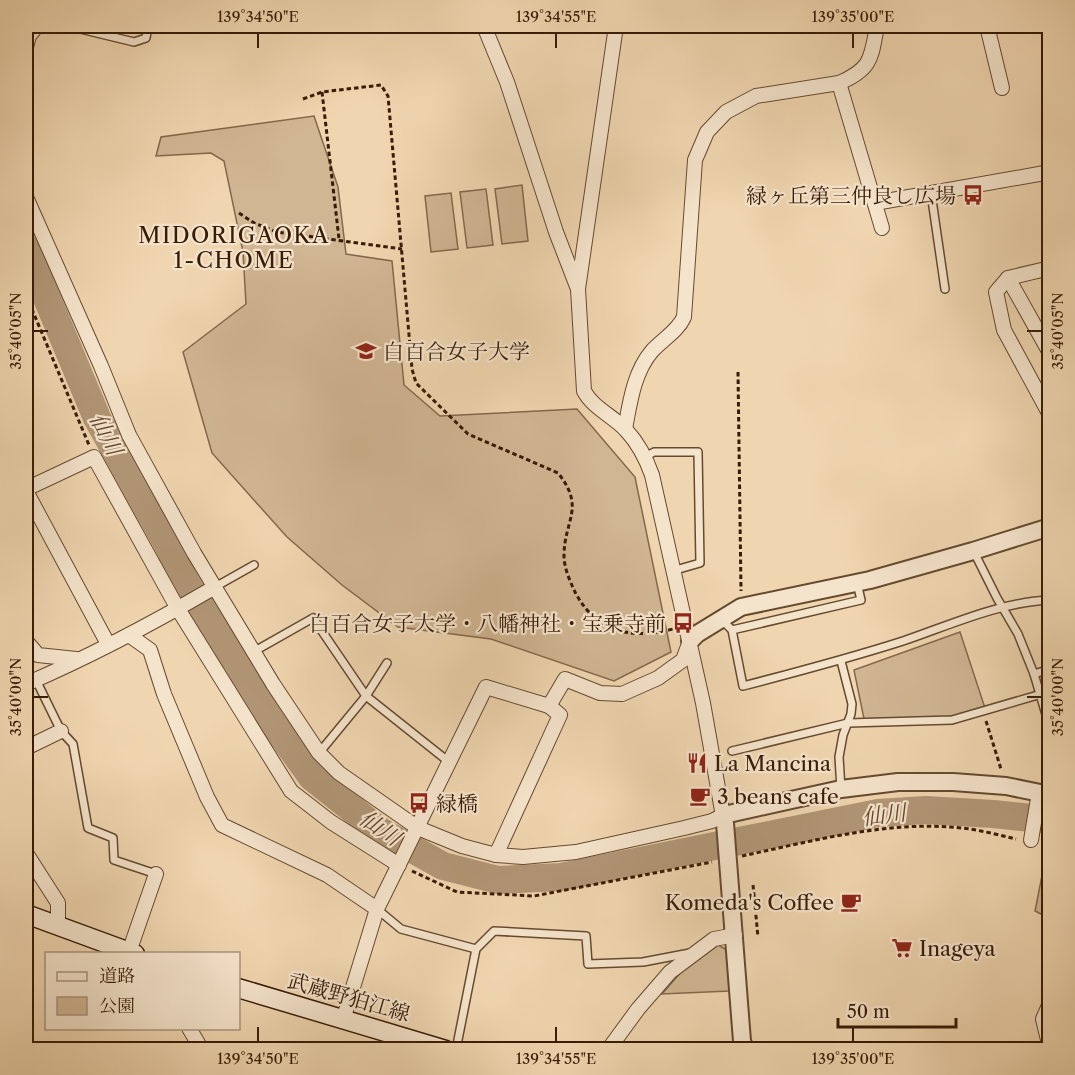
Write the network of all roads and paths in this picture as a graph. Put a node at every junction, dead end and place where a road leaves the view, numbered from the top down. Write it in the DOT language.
graph roads {
  1 [pos="37,26"];
  2 [pos="68,26"];
  3 [pos="147,26"];
  4 [pos="484,26"];
  5 [pos="616,26"];
  6 [pos="877,26"];
  7 [pos="987,26"];
  8 [pos="26,47"];
  9 [pos="839,83"];
  10 [pos="1002,88"];
  11 [pos="322,92"];
  12 [pos="303,99"];
  13 [pos="1050,172"];
  14 [pos="931,193"];
  15 [pos="26,197"];
  16 [pos="875,203"];
  17 [pos="239,213"];
  18 [pos="882,228"];
  19 [pos="339,239"];
  20 [pos="402,249"];
  21 [pos="1050,268"];
  22 [pos="1008,278"];
  23 [pos="578,289"];
  24 [pos="945,289"];
  25 [pos="26,295"];
  26 [pos="1050,353"];
  27 [pos="738,372"];
  28 [pos="1050,415"];
  29 [pos="625,429"];
  30 [pos="94,457"];
  31 [pos="645,457"];
  32 [pos="26,490"];
  33 [pos="1050,526"];
  34 [pos="973,551"];
  35 [pos="254,565"];
  36 [pos="672,571"];
  37 [pos="857,583"];
  38 [pos="211,590"];
  39 [pos="1050,600"];
  40 [pos="182,607"];
  41 [pos="741,607"];
  42 [pos="1003,608"];
  43 [pos="727,625"];
  44 [pos="688,633"];
  45 [pos="129,635"];
  46 [pos="26,640"];
  47 [pos="108,644"];
  48 [pos="253,652"];
  49 [pos="78,659"];
  50 [pos="841,662"];
  51 [pos="387,663"];
  52 [pos="1050,669"];
  53 [pos="1034,674"];
  54 [pos="31,682"];
  55 [pos="1038,695"];
  56 [pos="366,696"];
  57 [pos="549,706"];
  58 [pos="983,711"];
  59 [pos="848,723"];
  60 [pos="1050,728"];
  61 [pos="61,731"];
  62 [pos="26,748"];
  63 [pos="732,751"];
  64 [pos="319,753"];
  65 [pos="449,762"];
  66 [pos="1006,786"];
  67 [pos="841,789"];
  68 [pos="1045,795"];
  69 [pos="724,819"];
  70 [pos="416,831"];
  71 [pos="1031,841"];
  72 [pos="26,853"];
  73 [pos="496,855"];
  74 [pos="399,865"];
  75 [pos="156,874"];
  76 [pos="753,885"];
  77 [pos="377,909"];
  78 [pos="26,914"];
  79 [pos="58,927"];
  80 [pos="735,935"];
  81 [pos="758,938"];
  82 [pos="1050,939"];
  83 [pos="476,949"];
  84 [pos="129,952"];
  85 [pos="132,952"];
  86 [pos="697,952"];
  87 [pos="1050,962"];
  88 [pos="240,989"];
  89 [pos="1050,1003"];
  90 [pos="343,1020"];
  91 [pos="190,1030"];
  92 [pos="1050,1048"];
  93 [pos="202,1050"];
  94 [pos="446,1050"];
  95 [pos="456,1050"];
  96 [pos="608,1050"];
  97 [pos="745,1050"];
  1 -- 8 [label="street"];
  2 -- 3 [label="lane"];
  4 -- 23 [label="street"];
  5 -- 23 [label="street"];
  6 -- 9 [label="street"];
  7 -- 10 [label="street"];
  9 -- 16 [label="street"];
  9 -- 29 [label="street"];
  11 -- 12 [label="path"];
  11 -- 19 [label="path"];
  11 -- 20 [label="path"];
  13 -- 14 [label="street"];
  14 -- 16 [label="street"];
  14 -- 24 [label="lane"];
  15 -- 38 [label="street"];
  16 -- 18 [label="street"];
  17 -- 19 [label="path"];
  19 -- 20 [label="path"];
  20 -- 44 [label="path"];
  21 -- 22 [label="street"];
  22 -- 26 [label="street"];
  22 -- 28 [label="street"];
  23 -- 29 [label="street"];
  25 -- 30 [label="path"];
  27 -- 41 [label="path"];
  29 -- 31 [label="street"];
  30 -- 32 [label="street"];
  30 -- 40 [label="street"];
  31 -- 36 [label="street"];
  31 -- 36 [label="lane"];
  32 -- 47 [label="street"];
  33 -- 34 [label="street"];
  34 -- 37 [label="street"];
  34 -- 42 [label="lane"];
  35 -- 38 [label="lane"];
  36 -- 44 [label="street"];
  37 -- 41 [label="street"];
  37 -- 43 [label="lane"];
  38 -- 40 [label="street"];
  38 -- 48 [label="street"];
  39 -- 42 [label="lane"];
  40 -- 45 [label="street"];
  40 -- 74 [label="street"];
  41 -- 43 [label="street"];
  42 -- 50 [label="lane"];
  42 -- 53 [label="lane"];
  43 -- 44 [label="street"];
  43 -- 50 [label="lane"];
  44 -- 57 [label="street"];
  44 -- 69 [label="street"];
  45 -- 47 [label="street"];
  45 -- 77 [label="street"];
  46 -- 49 [label="street"];
  47 -- 49 [label="street"];
  48 -- 56 [label="lane"];
  48 -- 64 [label="street"];
  49 -- 54 [label="street"];
  50 -- 59 [label="lane"];
  51 -- 56 [label="lane"];
  52 -- 53 [label="lane"];
  53 -- 55 [label="lane"];
  54 -- 61 [label="lane"];
  55 -- 58 [label="lane"];
  55 -- 60 [label="lane"];
  56 -- 64 [label="lane"];
  56 -- 65 [label="lane"];
  57 -- 65 [label="street"];
  57 -- 73 [label="street"];
  58 -- 59 [label="lane"];
  58 -- 66 [label="path"];
  59 -- 63 [label="lane"];
  59 -- 67 [label="lane"];
  61 -- 62 [label="street"];
  61 -- 75 [label="lane"];
  64 -- 70 [label="street"];
  65 -- 70 [label="street"];
  66 -- 67 [label="street"];
  66 -- 68 [label="street"];
  67 -- 69 [label="street"];
  68 -- 71 [label="street"];
  69 -- 73 [label="street"];
  69 -- 80 [label="street"];
  70 -- 73 [label="street"];
  70 -- 74 [label="street"];
  72 -- 79 [label="street"];
  74 -- 77 [label="street"];
  75 -- 85 [label="street"];
  76 -- 81 [label="path"];
  77 -- 83 [label="lane"];
  77 -- 90 [label="street"];
  78 -- 79 [label="main road"];
  79 -- 84 [label="main road"];
  80 -- 86 [label="street"];
  80 -- 97 [label="street"];
  82 -- 87 [label="street"];
  83 -- 86 [label="lane"];
  83 -- 95 [label="lane"];
  86 -- 96 [label="street"];
  88 -- 90 [label="main road, 武蔵野狛江線"];
  89 -- 92 [label="street"];
  90 -- 94 [label="main road, 武蔵野狛江線"];
  91 -- 93 [label="street"];
}
